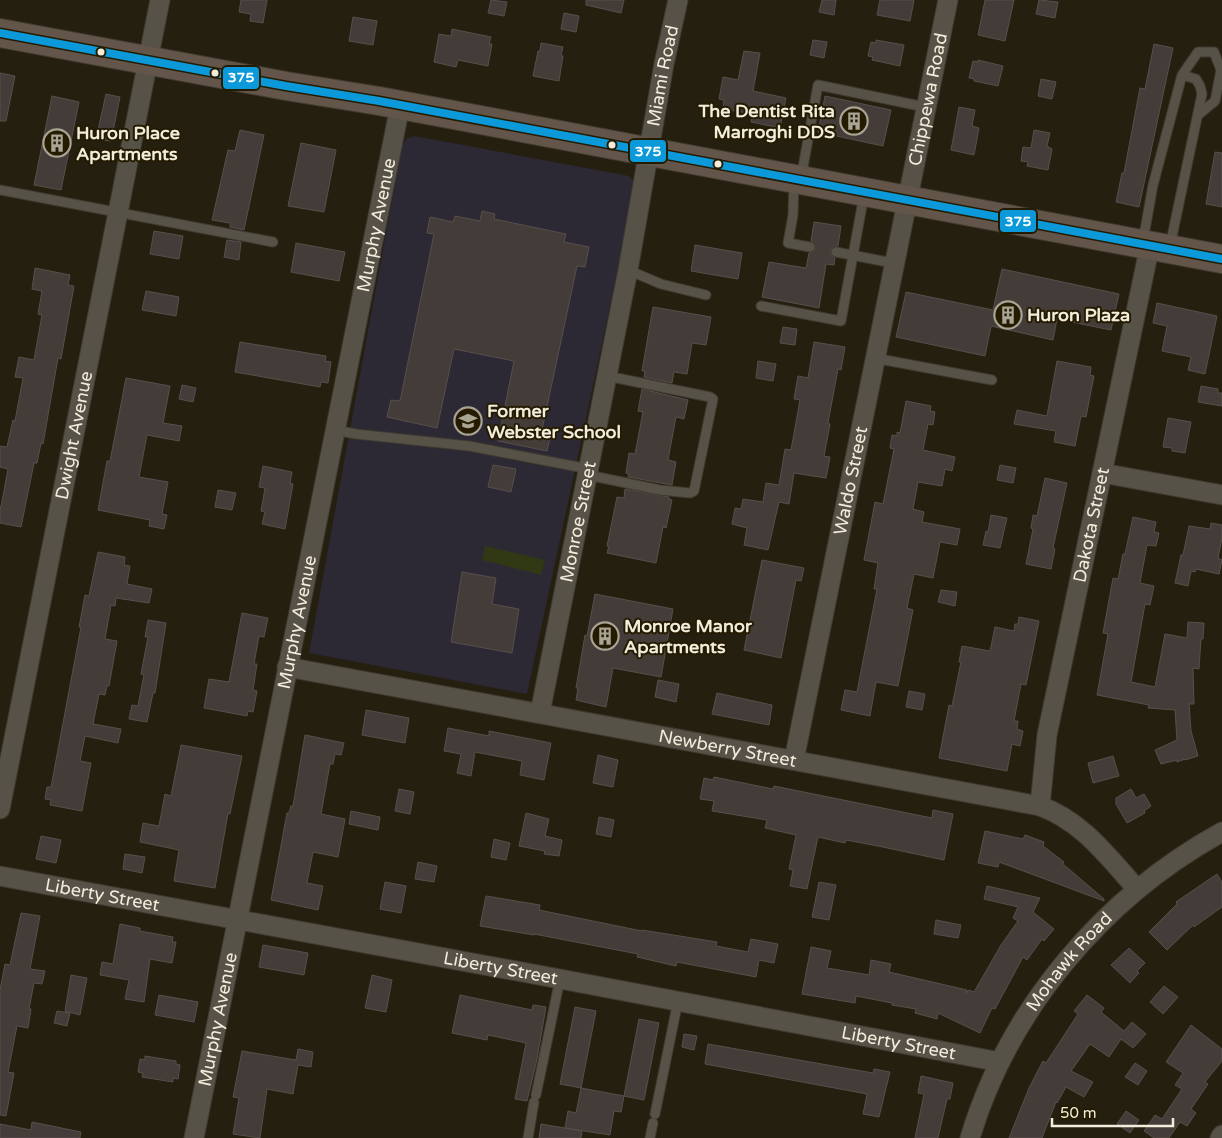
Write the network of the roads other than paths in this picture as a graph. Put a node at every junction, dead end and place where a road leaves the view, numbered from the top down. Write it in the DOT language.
graph roads {
  1 [pos="160,0"];
  2 [pos="678,0"];
  3 [pos="948,0"];
  4 [pos="0,33"];
  5 [pos="149,61"];
  6 [pos="1182,75"];
  7 [pos="400,106"];
  8 [pos="925,106"];
  9 [pos="1198,116"];
  10 [pos="650,152"];
  11 [pos="798,180"];
  12 [pos="0,190"];
  13 [pos="865,192"];
  14 [pos="906,200"];
  15 [pos="119,212"];
  16 [pos="273,242"];
  17 [pos="1154,246"];
  18 [pos="810,247"];
  19 [pos="836,252"];
  20 [pos="853,255"];
  21 [pos="1222,259"];
  22 [pos="893,263"];
  23 [pos="628,270"];
  24 [pos="706,295"];
  25 [pos="761,306"];
  26 [pos="874,358"];
  27 [pos="607,376"];
  28 [pos="992,380"];
  29 [pos="335,430"];
  30 [pos="588,472"];
  31 [pos="1102,473"];
  32 [pos="1222,495"];
  33 [pos="287,667"];
  34 [pos="540,713"];
  35 [pos="794,760"];
  36 [pos="1040,806"];
  37 [pos="0,809"];
  38 [pos="1222,832"];
  39 [pos="0,876"];
  40 [pos="1137,889"];
  41 [pos="237,919"];
  42 [pos="560,979"];
  43 [pos="678,1001"];
  44 [pos="1000,1062"];
  45 [pos="1222,1135"];
  46 [pos="194,1138"];
  47 [pos="528,1138"];
  48 [pos="650,1138"];
  49 [pos="970,1138"];
  50 [pos="1220,1138"];
  1 -- 5 [label="street, Dwight Avenue"];
  2 -- 10 [label="street, Miami Road"];
  3 -- 8 [label="street, Chippewa Road"];
  4 -- 5 [label="highway"];
  5 -- 7 [label="highway"];
  5 -- 15 [label="street, Dwight Avenue"];
  6 -- 9 [label="lane"];
  6 -- 9 [label="lane"];
  6 -- 17 [label="lane"];
  7 -- 10 [label="highway"];
  7 -- 29 [label="street, Murphy Avenue"];
  8 -- 11 [label="lane"];
  8 -- 14 [label="street, Chippewa Road"];
  9 -- 17 [label="lane"];
  10 -- 11 [label="highway"];
  10 -- 23 [label="street, Monroe Street"];
  11 -- 13 [label="highway"];
  11 -- 18 [label="lane"];
  12 -- 15 [label="lane"];
  13 -- 14 [label="highway"];
  13 -- 20 [label="lane"];
  14 -- 17 [label="highway"];
  14 -- 22 [label="street, Waldo Street"];
  15 -- 16 [label="lane"];
  15 -- 37 [label="street, Dwight Avenue"];
  17 -- 21 [label="highway"];
  17 -- 31 [label="street, Dakota Street"];
  19 -- 20 [label="lane"];
  20 -- 22 [label="lane"];
  20 -- 25 [label="lane"];
  22 -- 26 [label="street, Waldo Street"];
  23 -- 24 [label="lane"];
  23 -- 27 [label="street, Monroe Street"];
  26 -- 28 [label="lane"];
  26 -- 35 [label="street, Waldo Street"];
  27 -- 30 [label="street, Monroe Street"];
  27 -- 30 [label="lane"];
  29 -- 30 [label="lane"];
  29 -- 33 [label="street, Murphy Avenue"];
  30 -- 34 [label="street, Monroe Street"];
  31 -- 32 [label="street"];
  31 -- 36 [label="street, Dakota Street"];
  33 -- 34 [label="street, Newberry Street"];
  33 -- 41 [label="street, Murphy Avenue"];
  34 -- 35 [label="street, Newberry Street"];
  35 -- 36 [label="street, Newberry Street"];
  36 -- 40 [label="street, Newberry Street"];
  38 -- 40 [label="street, Mohawk Road"];
  39 -- 41 [label="street, Liberty Street"];
  40 -- 44 [label="street, Mohawk Road"];
  41 -- 42 [label="street, Liberty Street"];
  41 -- 46 [label="street, Murphy Avenue"];
  42 -- 43 [label="street, Liberty Street"];
  42 -- 47 [label="lane"];
  43 -- 44 [label="street, Liberty Street"];
  43 -- 48 [label="lane"];
  44 -- 49 [label="street, Mohawk Road"];
  45 -- 50 [label="street"];
}
